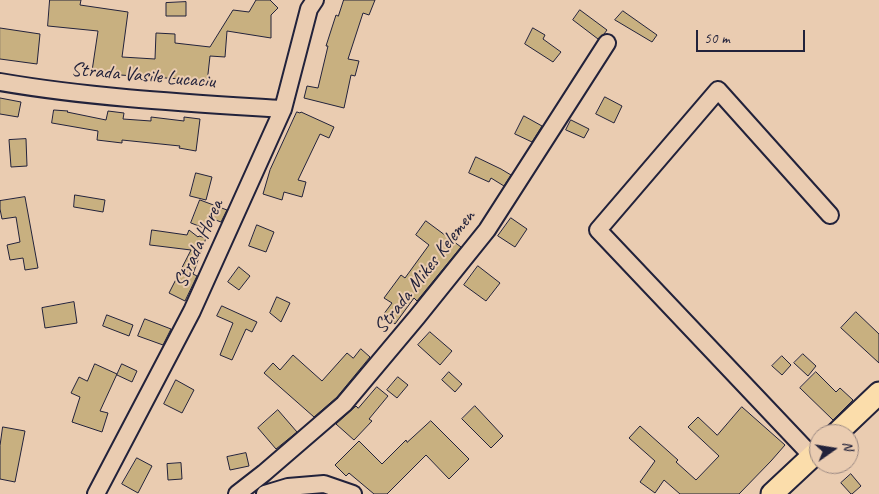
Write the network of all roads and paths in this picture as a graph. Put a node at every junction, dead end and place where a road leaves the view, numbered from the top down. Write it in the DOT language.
graph roads {
  1 [pos="311,3"];
  2 [pos="607,43"];
  3 [pos="0,82"];
  4 [pos="283,109"];
  5 [pos="830,215"];
  6 [pos="879,393"];
  7 [pos="846,424"];
  8 [pos="809,446"];
  9 [pos="809,460"];
  10 [pos="96,494"];
  11 [pos="237,494"];
  12 [pos="265,494"];
  13 [pos="353,494"];
  14 [pos="772,494"];
  1 -- 4 [label="street, Strada Horea"];
  2 -- 11 [label="street, Strada Mikes Kelemen"];
  3 -- 4 [label="street, Strada Vasile Lucaciu"];
  4 -- 10 [label="street, Strada Horea"];
  5 -- 8 [label="street"];
  6 -- 7 [label="main road"];
  9 -- 14 [label="main road"];
  12 -- 13 [label="street"];
}
